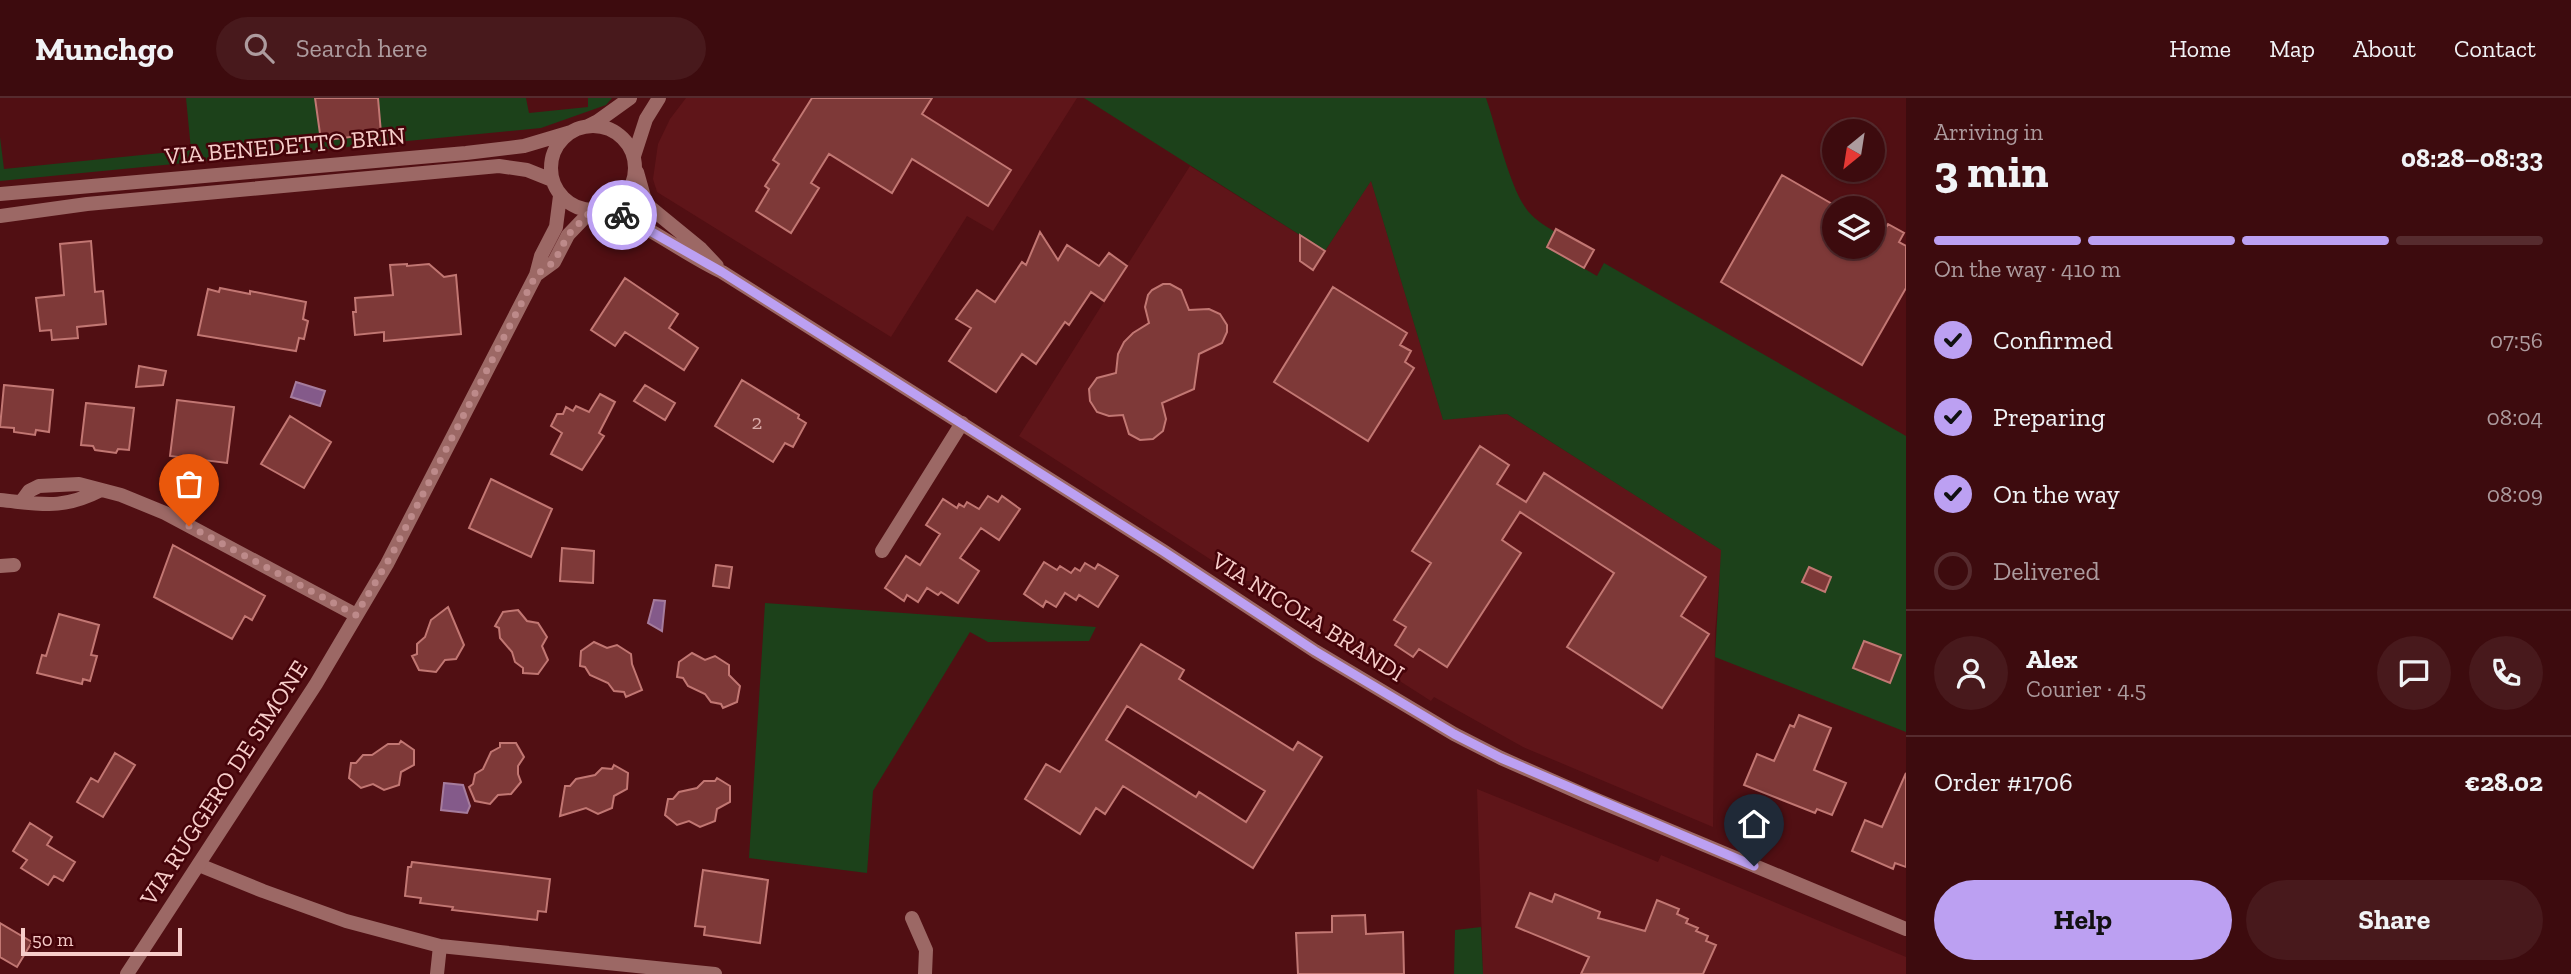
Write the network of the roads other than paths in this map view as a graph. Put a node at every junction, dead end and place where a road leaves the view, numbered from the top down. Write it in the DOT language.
graph roads {
  1 [pos="630,98"];
  2 [pos="659,98"];
  3 [pos="588,126"];
  4 [pos="571,132"];
  5 [pos="635,162"];
  6 [pos="552,180"];
  7 [pos="0,194"];
  8 [pos="560,196"];
  9 [pos="598,210"];
  10 [pos="0,216"];
  11 [pos="722,272"];
  12 [pos="536,275"];
  13 [pos="962,423"];
  14 [pos="0,499"];
  15 [pos="881,551"];
  16 [pos="356,615"];
  17 [pos="199,865"];
  18 [pos="912,918"];
  19 [pos="1906,929"];
  20 [pos="439,946"];
  21 [pos="662,971"];
  22 [pos="127,974"];
  23 [pos="437,974"];
  24 [pos="715,974"];
  25 [pos="925,974"];
  1 -- 3 [label="street"];
  2 -- 5 [label="street"];
  3 -- 4 [label="street"];
  3 -- 5 [label="street"];
  4 -- 6 [label="street"];
  4 -- 7 [label="street, VIA BENEDETTO BRIN"];
  5 -- 9 [label="street"];
  5 -- 11 [label="street, VIA NICOLA BRANDI"];
  6 -- 8 [label="street"];
  6 -- 10 [label="street, VIA BENEDETTO BRIN"];
  8 -- 9 [label="street"];
  8 -- 12 [label="street, VIA RUGGERO DE SIMONE"];
  9 -- 11 [label="street, VIA NICOLA BRANDI"];
  9 -- 12 [label="street, VIA RUGGERO DE SIMONE"];
  11 -- 13 [label="street, VIA NICOLA BRANDI"];
  12 -- 16 [label="street, VIA RUGGERO DE SIMONE"];
  13 -- 15 [label="street"];
  13 -- 19 [label="street, VIA NICOLA BRANDI"];
  14 -- 16 [label="street"];
  16 -- 17 [label="street, VIA RUGGERO DE SIMONE"];
  17 -- 20 [label="street"];
  17 -- 22 [label="street, VIA RUGGERO DE SIMONE"];
  18 -- 25 [label="street"];
  20 -- 21 [label="street"];
  20 -- 23 [label="street"];
  21 -- 24 [label="street"];
}
